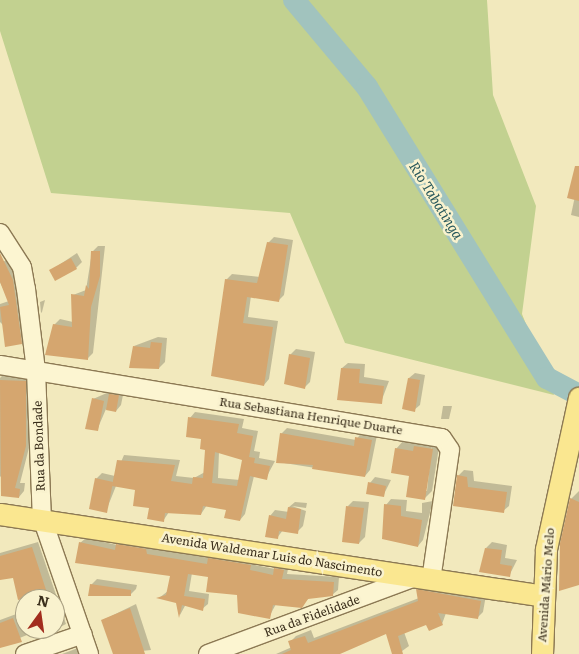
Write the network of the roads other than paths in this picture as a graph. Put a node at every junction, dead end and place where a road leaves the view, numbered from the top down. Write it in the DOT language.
graph roads {
  1 [pos="1,236"];
  2 [pos="0,365"];
  3 [pos="36,371"];
  4 [pos="577,407"];
  5 [pos="0,514"];
  6 [pos="42,518"];
  7 [pos="423,578"];
  8 [pos="544,596"];
  9 [pos="83,634"];
  10 [pos="25,654"];
  11 [pos="89,654"];
  12 [pos="208,654"];
  13 [pos="542,654"];
  1 -- 3 [label="street, Rua da Bondade"];
  2 -- 3 [label="street, Rua Sebastiana Henrique Duarte"];
  3 -- 6 [label="street, Rua da Bondade"];
  3 -- 7 [label="street, Rua Sebastiana Henrique Duarte"];
  4 -- 8 [label="main road, Avenida Mário Melo"];
  5 -- 6 [label="main road, Avenida Waldemar Luis do Nascimento"];
  6 -- 7 [label="main road, Avenida Waldemar Luis do Nascimento"];
  6 -- 9 [label="street, Rua da Bondade"];
  7 -- 8 [label="main road, Avenida Waldemar Luis do Nascimento"];
  7 -- 12 [label="street, Rua da Fidelidade"];
  8 -- 13 [label="main road, Avenida Mário Melo"];
  9 -- 10 [label="street"];
  9 -- 11 [label="street, Rua da Bondade"];
}
